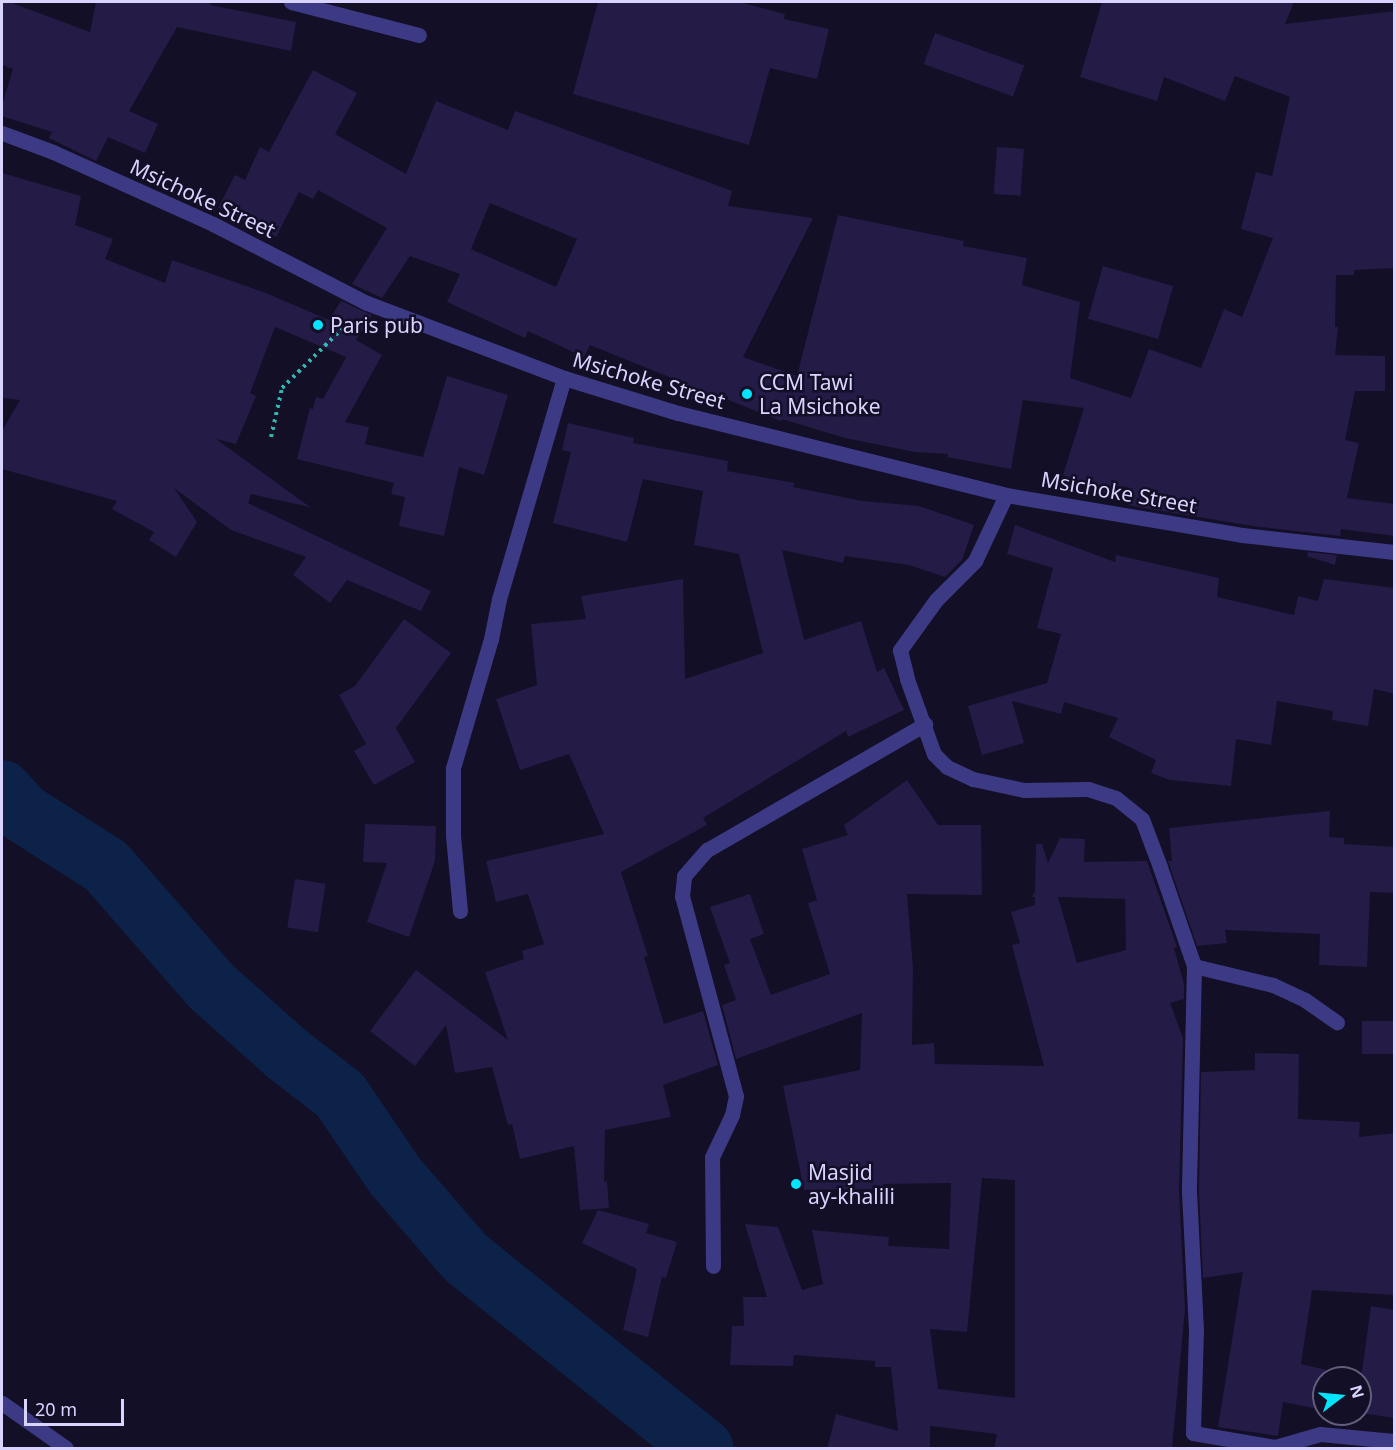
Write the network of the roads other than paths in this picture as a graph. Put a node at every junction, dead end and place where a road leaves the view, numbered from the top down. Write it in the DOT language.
graph roads {
  1 [pos="291,2"];
  2 [pos="419,35"];
  3 [pos="2,133"];
  4 [pos="564,378"];
  5 [pos="1006,495"];
  6 [pos="1395,552"];
  7 [pos="925,724"];
  8 [pos="459,911"];
  9 [pos="1194,966"];
  10 [pos="1337,1022"];
  11 [pos="713,1266"];
  12 [pos="2,1403"];
  13 [pos="1395,1440"];
  14 [pos="66,1449"];
  1 -- 2 [label="street"];
  3 -- 4 [label="street, Msichoke Street"];
  4 -- 5 [label="street, Msichoke Street"];
  4 -- 8 [label="street"];
  5 -- 6 [label="street, Msichoke Street"];
  5 -- 7 [label="street"];
  7 -- 9 [label="street"];
  7 -- 11 [label="street"];
  9 -- 10 [label="street"];
  9 -- 13 [label="street"];
  12 -- 14 [label="street"];
}
